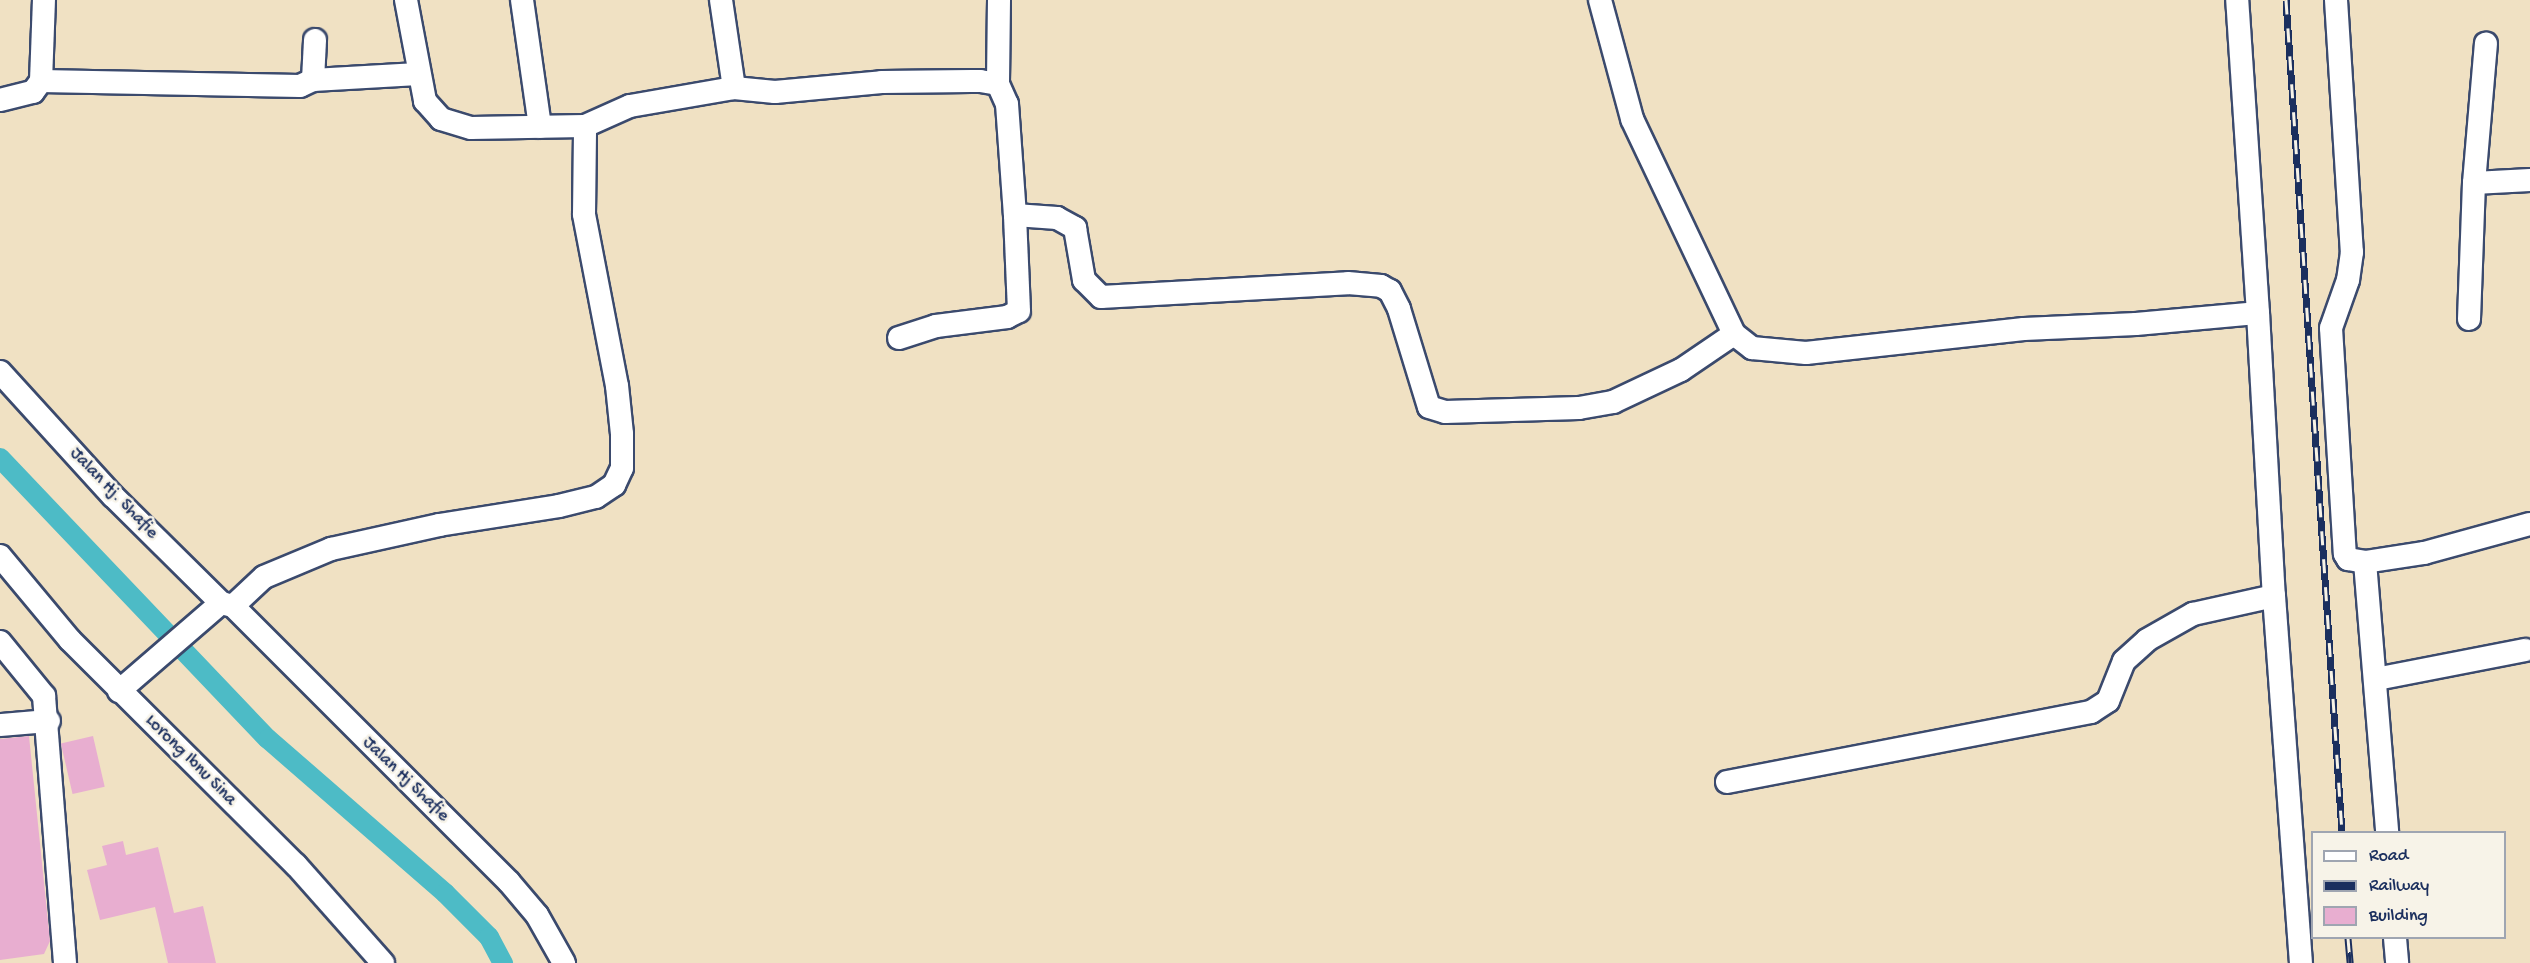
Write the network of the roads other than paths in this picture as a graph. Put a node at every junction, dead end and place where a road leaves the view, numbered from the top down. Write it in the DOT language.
graph roads {
  1 [pos="44,0"];
  2 [pos="406,0"];
  3 [pos="522,0"];
  4 [pos="721,0"];
  5 [pos="999,0"];
  6 [pos="1599,0"];
  7 [pos="2237,0"];
  8 [pos="2336,0"];
  9 [pos="315,40"];
  10 [pos="2486,44"];
  11 [pos="418,75"];
  12 [pos="313,80"];
  13 [pos="41,81"];
  14 [pos="998,84"];
  15 [pos="734,88"];
  16 [pos="0,100"];
  17 [pos="585,126"];
  18 [pos="540,127"];
  19 [pos="2530,180"];
  20 [pos="2474,183"];
  21 [pos="1015,215"];
  22 [pos="2259,313"];
  23 [pos="2469,319"];
  24 [pos="1734,334"];
  25 [pos="899,338"];
  26 [pos="0,372"];
  27 [pos="2530,524"];
  28 [pos="0,556"];
  29 [pos="2365,562"];
  30 [pos="8,580"];
  31 [pos="2274,597"];
  32 [pos="227,605"];
  33 [pos="0,642"];
  34 [pos="2525,650"];
  35 [pos="2376,679"];
  36 [pos="126,684"];
  37 [pos="49,721"];
  38 [pos="0,725"];
  39 [pos="1727,782"];
  40 [pos="2387,831"];
  41 [pos="2395,939"];
  42 [pos="65,963"];
  43 [pos="383,963"];
  44 [pos="564,963"];
  45 [pos="2301,963"];
  46 [pos="2397,963"];
  1 -- 13 [label="street"];
  2 -- 11 [label="street"];
  3 -- 18 [label="street"];
  4 -- 15 [label="street"];
  5 -- 14 [label="street"];
  6 -- 24 [label="street"];
  7 -- 22 [label="street"];
  8 -- 29 [label="street"];
  9 -- 12 [label="street"];
  10 -- 20 [label="street"];
  11 -- 12 [label="street"];
  11 -- 18 [label="street"];
  12 -- 13 [label="street"];
  13 -- 16 [label="street"];
  14 -- 15 [label="street"];
  14 -- 21 [label="street"];
  15 -- 17 [label="street"];
  17 -- 18 [label="street"];
  17 -- 32 [label="street"];
  19 -- 20 [label="street"];
  20 -- 23 [label="street"];
  21 -- 24 [label="street"];
  21 -- 25 [label="street"];
  22 -- 24 [label="street"];
  22 -- 31 [label="street"];
  26 -- 32 [label="street, Jalan Hj. Shafie"];
  27 -- 29 [label="street"];
  28 -- 30 [label="street, Lorong Ibnu Sina"];
  29 -- 35 [label="street"];
  30 -- 36 [label="street, Lorong Ibnu Sina"];
  31 -- 39 [label="street"];
  31 -- 45 [label="street"];
  32 -- 36 [label="street"];
  32 -- 44 [label="street, Jalan Hj Shafie"];
  33 -- 37 [label="street"];
  34 -- 35 [label="street"];
  35 -- 40 [label="street"];
  36 -- 43 [label="street, Lorong Ibnu Sina"];
  37 -- 38 [label="street"];
  37 -- 42 [label="street"];
  41 -- 46 [label="street"];
}
